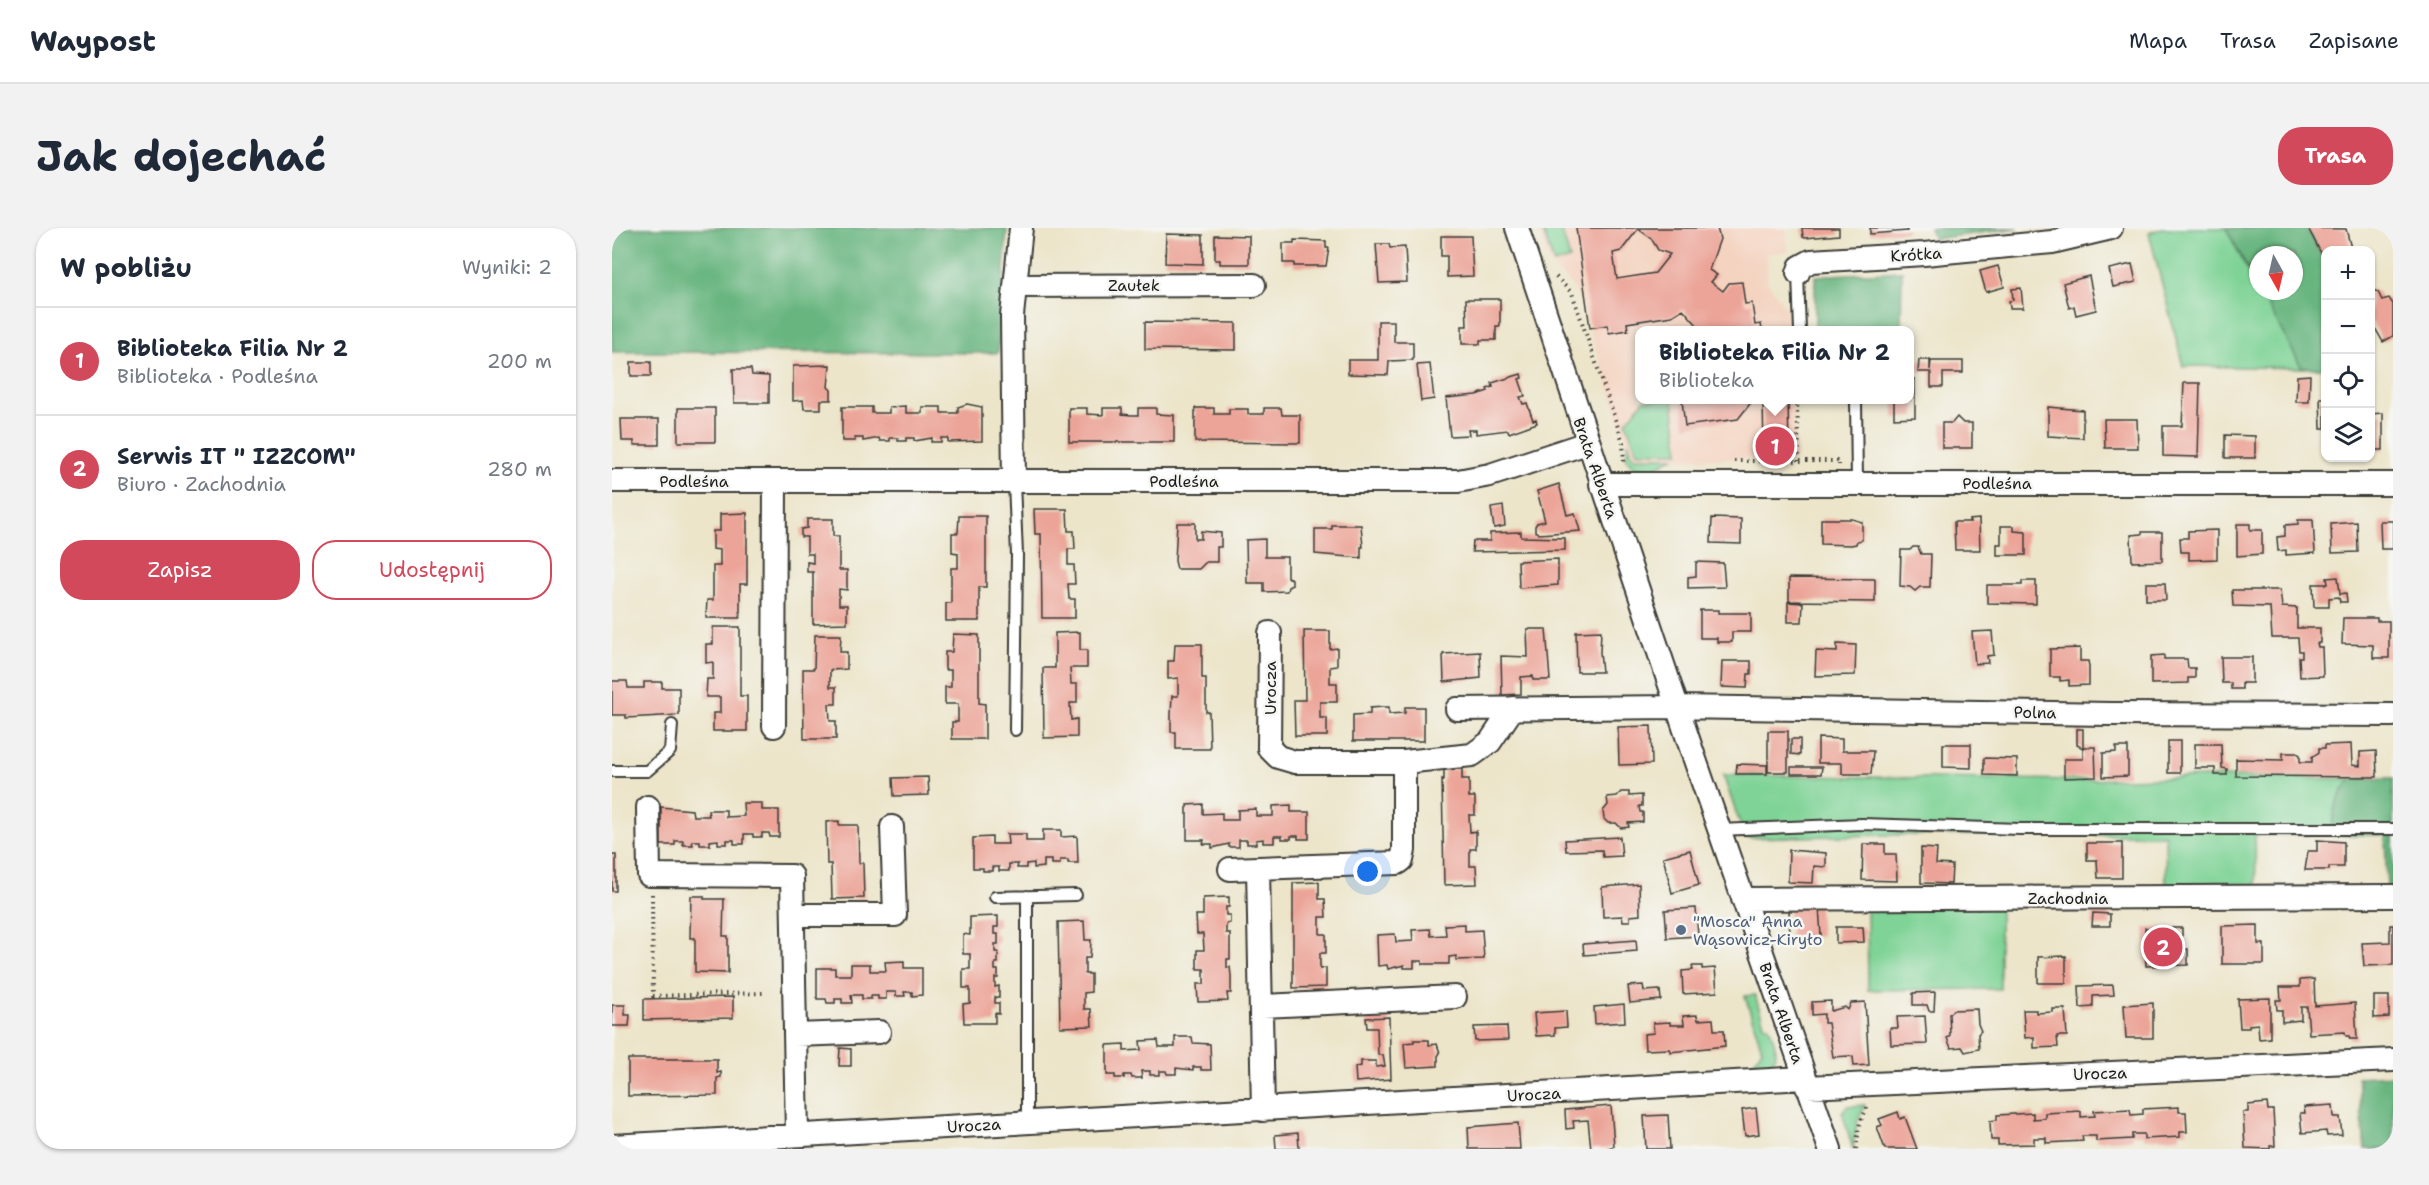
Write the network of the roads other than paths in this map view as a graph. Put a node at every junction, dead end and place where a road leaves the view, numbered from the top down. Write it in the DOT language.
graph roads {
  1 [pos="1021,228"];
  2 [pos="1516,228"];
  3 [pos="2111,228"];
  4 [pos="1798,273"];
  5 [pos="1254,285"];
  6 [pos="1015,286"];
  7 [pos="1800,326"];
  8 [pos="1856,404"];
  9 [pos="1587,443"];
  10 [pos="612,481"];
  11 [pos="775,481"];
  12 [pos="1014,482"];
  13 [pos="1857,483"];
  14 [pos="1601,484"];
  15 [pos="2393,484"];
  16 [pos="1270,633"];
  17 [pos="1677,707"];
  18 [pos="1513,708"];
  19 [pos="1457,709"];
  20 [pos="2393,715"];
  21 [pos="672,725"];
  22 [pos="774,726"];
  23 [pos="1015,730"];
  24 [pos="1404,762"];
  25 [pos="612,771"];
  26 [pos="648,807"];
  27 [pos="892,827"];
  28 [pos="2393,829"];
  29 [pos="1719,830"];
  30 [pos="1230,869"];
  31 [pos="1258,870"];
  32 [pos="1076,895"];
  33 [pos="1027,896"];
  34 [pos="2393,896"];
  35 [pos="995,897"];
  36 [pos="1743,899"];
  37 [pos="793,915"];
  38 [pos="1455,997"];
  39 [pos="1261,1006"];
  40 [pos="879,1032"];
  41 [pos="795,1035"];
  42 [pos="2393,1060"];
  43 [pos="1806,1082"];
  44 [pos="1263,1110"];
  45 [pos="1027,1122"];
  46 [pos="797,1135"];
  47 [pos="612,1146"];
  48 [pos="1830,1149"];
  1 -- 6 [label="street"];
  2 -- 9 [label="street, Brata Alberta"];
  3 -- 4 [label="street, Krótka"];
  4 -- 7 [label="lane"];
  5 -- 6 [label="street, Zaułek"];
  6 -- 12 [label="street"];
  8 -- 13 [label="lane"];
  9 -- 12 [label="street, Podleśna"];
  9 -- 14 [label="street, Brata Alberta"];
  10 -- 11 [label="street, Podleśna"];
  11 -- 12 [label="street, Podleśna"];
  11 -- 22 [label="street"];
  12 -- 23 [label="lane"];
  13 -- 14 [label="street, Podleśna"];
  13 -- 15 [label="street, Podleśna"];
  14 -- 17 [label="street, Brata Alberta"];
  16 -- 24 [label="street, Urocza"];
  17 -- 18 [label="street"];
  17 -- 20 [label="street, Polna"];
  17 -- 29 [label="street, Brata Alberta"];
  18 -- 19 [label="street"];
  18 -- 24 [label="street, Urocza"];
  21 -- 25 [label="lane"];
  24 -- 31 [label="street"];
  26 -- 37 [label="street"];
  27 -- 37 [label="street"];
  28 -- 29 [label="lane"];
  29 -- 36 [label="street, Brata Alberta"];
  30 -- 31 [label="street"];
  31 -- 39 [label="street"];
  32 -- 33 [label="lane"];
  33 -- 35 [label="lane"];
  33 -- 45 [label="lane"];
  34 -- 36 [label="street, Zachodnia"];
  36 -- 43 [label="street, Brata Alberta"];
  37 -- 41 [label="street"];
  38 -- 39 [label="street"];
  39 -- 44 [label="street"];
  40 -- 41 [label="street"];
  41 -- 46 [label="street"];
  42 -- 43 [label="street, Urocza"];
  43 -- 44 [label="street, Urocza"];
  43 -- 48 [label="street, Brata Alberta"];
  44 -- 45 [label="street, Urocza"];
  45 -- 46 [label="street, Urocza"];
  46 -- 47 [label="street, Urocza"];
}
